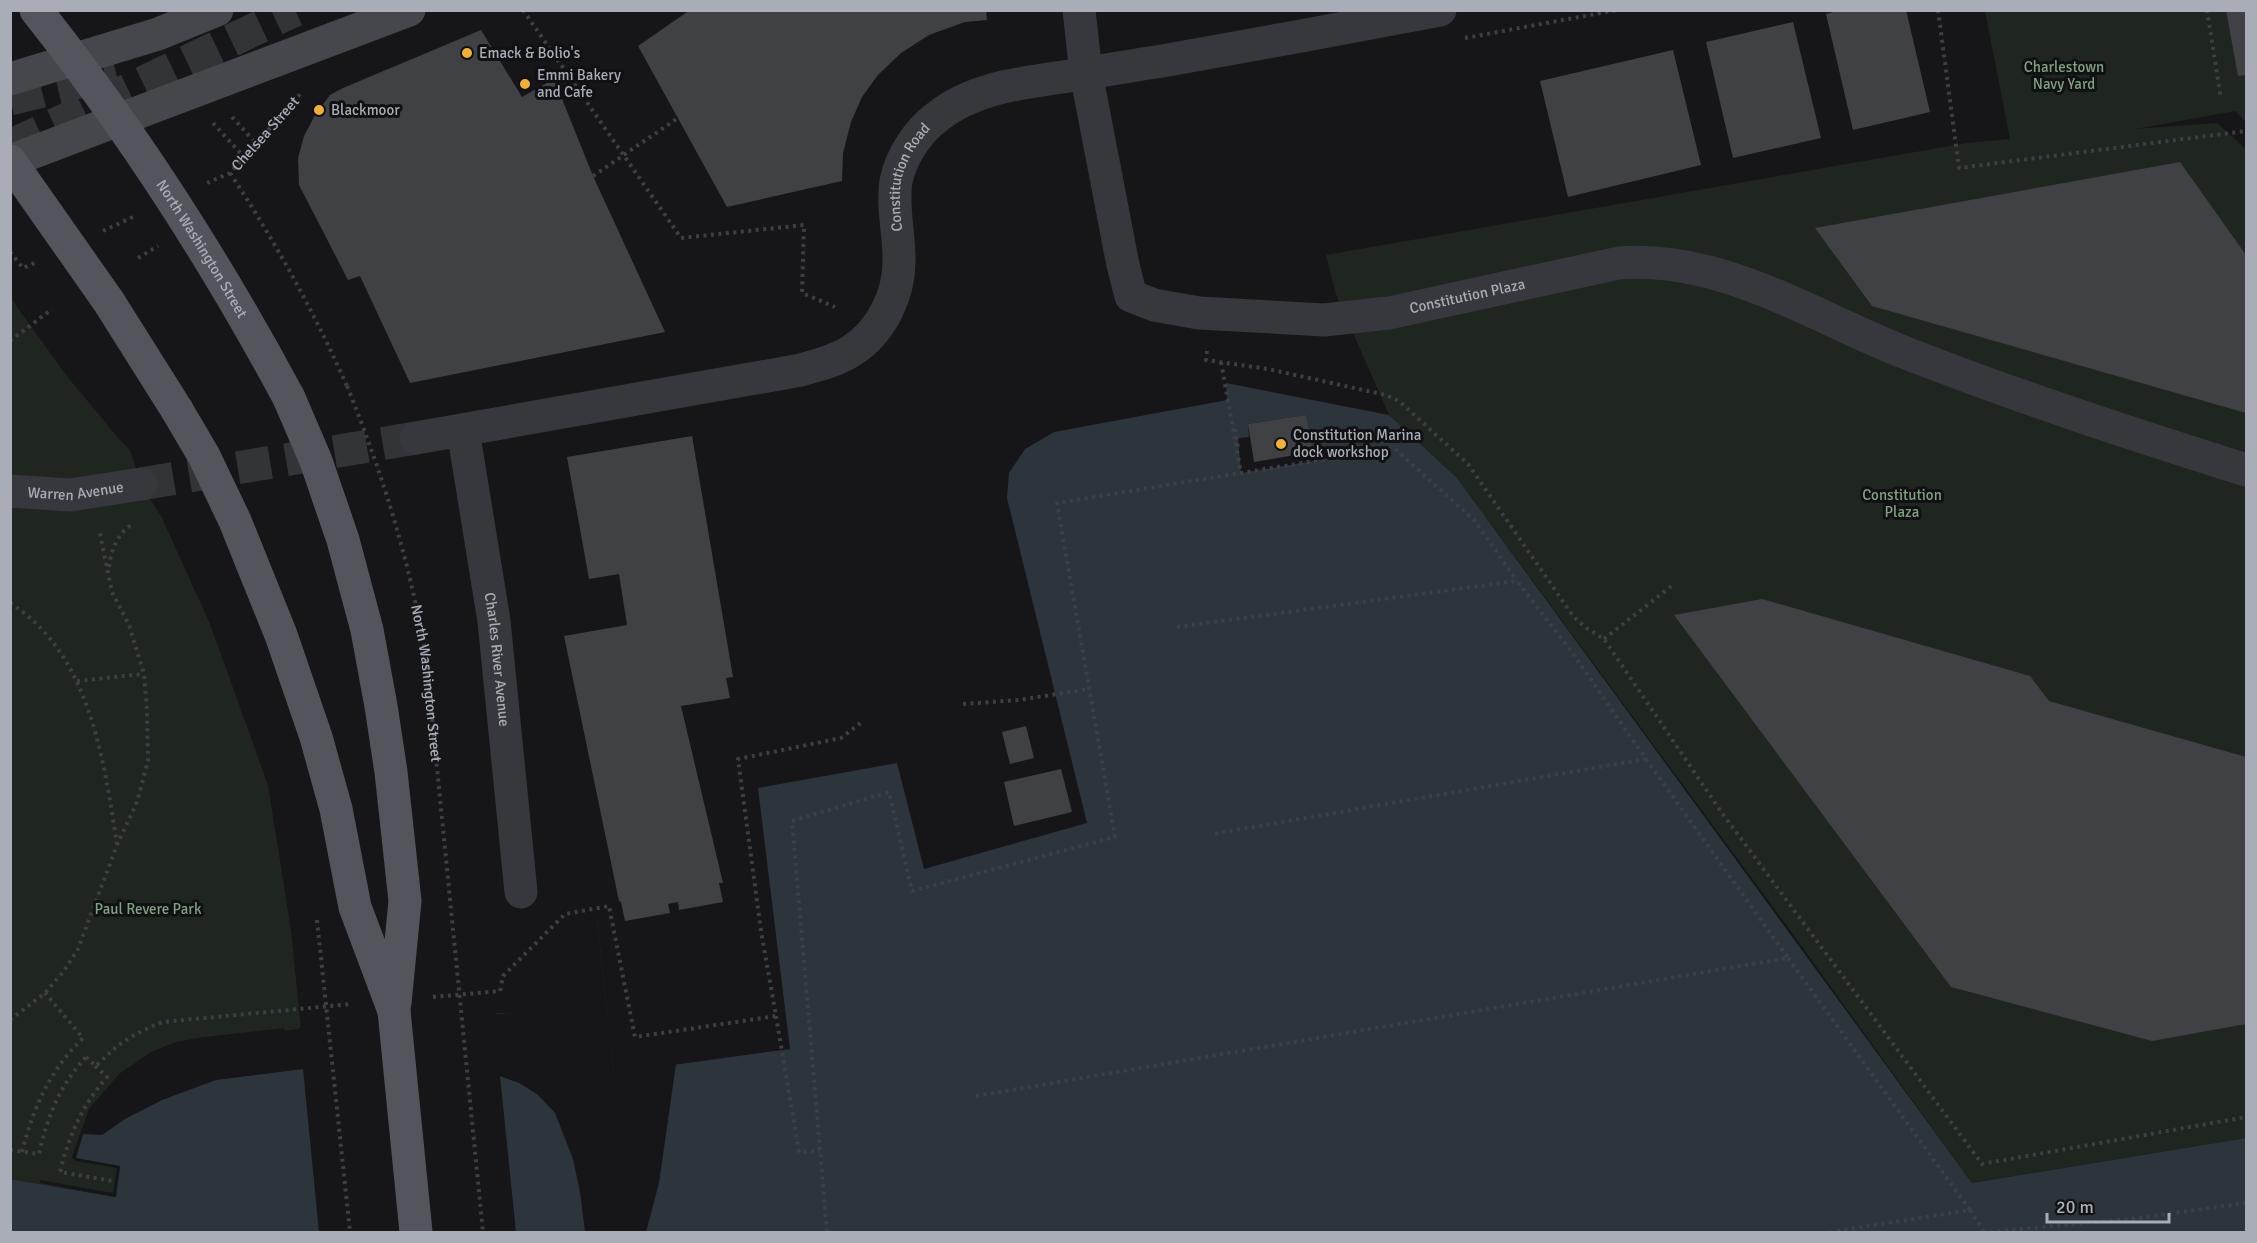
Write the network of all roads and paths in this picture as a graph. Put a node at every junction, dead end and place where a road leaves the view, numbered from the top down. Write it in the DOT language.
graph roads {
  1 [pos="36,10"];
  2 [pos="217,10"];
  3 [pos="409,10"];
  4 [pos="523,10"];
  5 [pos="1079,10"];
  6 [pos="1440,10"];
  7 [pos="1938,10"];
  8 [pos="2207,10"];
  9 [pos="73,59"];
  10 [pos="1086,73"];
  11 [pos="10,79"];
  12 [pos="302,91"];
  13 [pos="2221,99"];
  14 [pos="230,114"];
  15 [pos="678,118"];
  16 [pos="119,120"];
  17 [pos="2247,131"];
  18 [pos="253,140"];
  19 [pos="10,161"];
  20 [pos="230,173"];
  21 [pos="594,176"];
  22 [pos="171,199"];
  23 [pos="168,240"];
  24 [pos="70,246"];
  25 [pos="10,252"];
  26 [pos="138,258"];
  27 [pos="835,307"];
  28 [pos="52,309"];
  29 [pos="10,341"];
  30 [pos="1207,349"];
  31 [pos="1221,361"];
  32 [pos="464,430"];
  33 [pos="416,438"];
  34 [pos="2247,470"];
  35 [pos="1241,473"];
  36 [pos="141,484"];
  37 [pos="10,491"];
  38 [pos="138,521"];
  39 [pos="1517,581"];
  40 [pos="1674,584"];
  41 [pos="10,603"];
  42 [pos="1176,627"];
  43 [pos="1604,639"];
  44 [pos="144,674"];
  45 [pos="77,681"];
  46 [pos="1089,689"];
  47 [pos="963,704"];
  48 [pos="864,721"];
  49 [pos="1646,759"];
  50 [pos="1213,834"];
  51 [pos="117,845"];
  52 [pos="521,892"];
  53 [pos="316,912"];
  54 [pos="1788,958"];
  55 [pos="45,993"];
  56 [pos="432,997"];
  57 [pos="363,1004"];
  58 [pos="394,1011"];
  59 [pos="776,1016"];
  60 [pos="10,1020"];
  61 [pos="86,1057"];
  62 [pos="976,1096"];
  63 [pos="2247,1118"];
  64 [pos="10,1150"];
  65 [pos="820,1151"];
  66 [pos="22,1152"];
  67 [pos="113,1181"];
  68 [pos="2247,1203"];
  69 [pos="1970,1210"];
  70 [pos="350,1233"];
  71 [pos="416,1233"];
  72 [pos="483,1233"];
  73 [pos="827,1233"];
  74 [pos="1832,1233"];
  75 [pos="1984,1233"];
  76 [pos="1990,1233"];
  1 -- 9 [label="main road, North Washington Street"];
  2 -- 9 [label="main road"];
  3 -- 16 [label="main road"];
  4 -- 27 [label="path"];
  5 -- 10 [label="street, Constitution Plaza"];
  6 -- 10 [label="street, Constitution Road"];
  7 -- 17 [label="path"];
  8 -- 13 [label="path"];
  9 -- 11 [label="main road"];
  9 -- 16 [label="main road, North Washington Street"];
  10 -- 32 [label="street, Constitution Road"];
  10 -- 34 [label="street, Constitution Plaza"];
  12 -- 20 [label="path, Chelsea Street"];
  14 -- 18 [label="path"];
  15 -- 21 [label="path, bridge"];
  16 -- 19 [label="main road"];
  16 -- 22 [label="main road, North Washington Street"];
  19 -- 24 [label="main road, North Washington Street"];
  20 -- 22 [label="path, Chelsea Street"];
  20 -- 72 [label="path, North Washington Street, bridge"];
  22 -- 24 [label="path, Chelsea Street"];
  22 -- 58 [label="main road, North Washington Street, bridge"];
  23 -- 26 [label="path"];
  24 -- 25 [label="path, Chelsea Street"];
  24 -- 58 [label="main road, North Washington Street, bridge"];
  28 -- 29 [label="path"];
  30 -- 31 [label="path"];
  31 -- 35 [label="path"];
  31 -- 43 [label="path"];
  32 -- 33 [label="street"];
  32 -- 52 [label="street, Charles River Avenue"];
  35 -- 39 [label="path"];
  35 -- 46 [label="path"];
  36 -- 37 [label="street, Warren Avenue"];
  38 -- 44 [label="path"];
  39 -- 42 [label="path"];
  39 -- 49 [label="path"];
  40 -- 43 [label="path"];
  41 -- 45 [label="path"];
  43 -- 63 [label="path"];
  44 -- 45 [label="path"];
  44 -- 51 [label="path"];
  45 -- 51 [label="path"];
  46 -- 47 [label="path"];
  46 -- 65 [label="path"];
  48 -- 59 [label="path"];
  49 -- 50 [label="path"];
  49 -- 54 [label="path"];
  51 -- 55 [label="path"];
  53 -- 70 [label="path, bridge"];
  54 -- 62 [label="path"];
  54 -- 69 [label="path"];
  55 -- 60 [label="path"];
  55 -- 66 [label="path"];
  56 -- 59 [label="path"];
  57 -- 61 [label="path"];
  58 -- 71 [label="main road, North Washington Street"];
  59 -- 65 [label="path"];
  61 -- 66 [label="path"];
  61 -- 67 [label="path"];
  64 -- 66 [label="path"];
  65 -- 73 [label="path"];
  68 -- 76 [label="path"];
  69 -- 74 [label="path"];
  69 -- 75 [label="path"];
}
